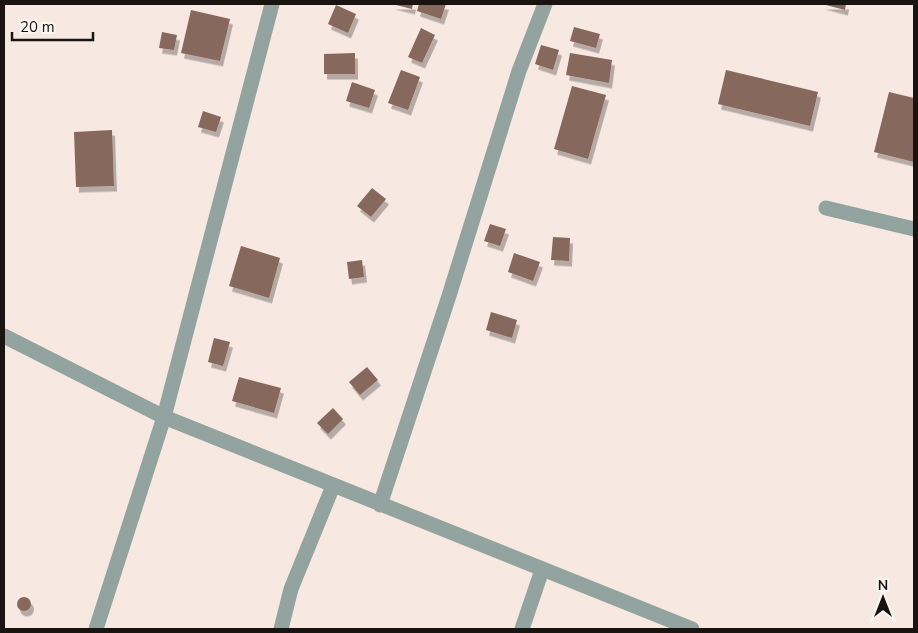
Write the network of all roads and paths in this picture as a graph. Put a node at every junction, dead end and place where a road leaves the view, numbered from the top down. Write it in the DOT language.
graph roads {
  1 [pos="272,4"];
  2 [pos="545,4"];
  3 [pos="826,208"];
  4 [pos="914,228"];
  5 [pos="4,336"];
  6 [pos="164,416"];
  7 [pos="334,486"];
  8 [pos="380,505"];
  9 [pos="542,570"];
  10 [pos="96,629"];
  11 [pos="281,629"];
  12 [pos="522,629"];
  13 [pos="692,629"];
  1 -- 6 [label="street"];
  2 -- 8 [label="street"];
  3 -- 4 [label="street"];
  5 -- 6 [label="street"];
  6 -- 7 [label="street"];
  6 -- 10 [label="street"];
  7 -- 8 [label="street"];
  7 -- 11 [label="street"];
  8 -- 9 [label="street"];
  9 -- 12 [label="street"];
  9 -- 13 [label="street"];
}
